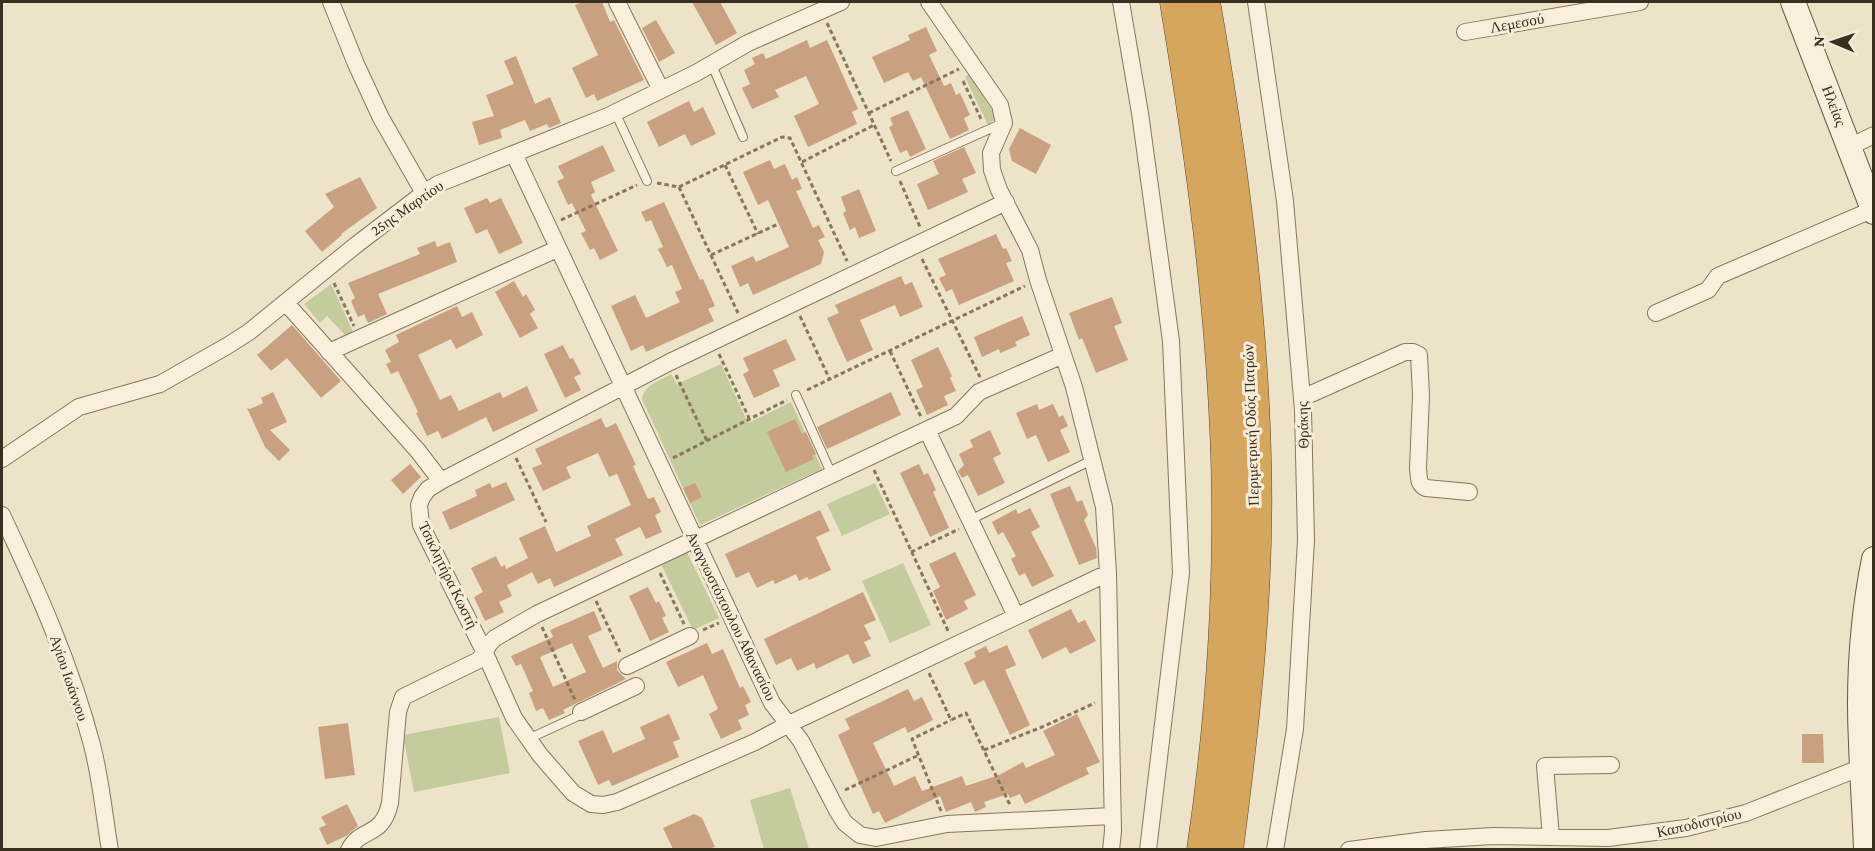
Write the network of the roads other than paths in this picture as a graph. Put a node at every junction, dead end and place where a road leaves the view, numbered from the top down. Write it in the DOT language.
graph roads {
  1 [pos="331,2"];
  2 [pos="617,2"];
  3 [pos="841,2"];
  4 [pos="929,2"];
  5 [pos="1121,2"];
  6 [pos="1176,2"];
  7 [pos="1204,2"];
  8 [pos="1256,2"];
  9 [pos="1640,2"];
  10 [pos="1793,2"];
  11 [pos="1465,32"];
  12 [pos="712,64"];
  13 [pos="661,90"];
  14 [pos="615,112"];
  15 [pos="1004,123"];
  16 [pos="1874,135"];
  17 [pos="743,137"];
  18 [pos="1849,147"];
  19 [pos="514,154"];
  20 [pos="896,171"];
  21 [pos="646,181"];
  22 [pos="424,193"];
  23 [pos="1006,202"];
  24 [pos="1873,210"];
  25 [pos="557,249"];
  26 [pos="286,303"];
  27 [pos="1656,313"];
  28 [pos="330,352"];
  29 [pos="1063,355"];
  30 [pos="622,386"];
  31 [pos="796,395"];
  32 [pos="1302,398"];
  33 [pos="927,430"];
  34 [pos="2,459"];
  35 [pos="1092,460"];
  36 [pos="832,475"];
  37 [pos="441,481"];
  38 [pos="1469,492"];
  39 [pos="2,515"];
  40 [pos="971,522"];
  41 [pos="694,539"];
  42 [pos="1874,559"];
  43 [pos="1108,573"];
  44 [pos="1870,598"];
  45 [pos="1016,616"];
  46 [pos="690,636"];
  47 [pos="484,651"];
  48 [pos="627,666"];
  49 [pos="636,686"];
  50 [pos="581,712"];
  51 [pos="789,724"];
  52 [pos="528,740"];
  53 [pos="1867,741"];
  54 [pos="1611,765"];
  55 [pos="1862,767"];
  56 [pos="1112,816"];
  57 [pos="1551,837"];
  58 [pos="1493,843"];
  59 [pos="110,849"];
  60 [pos="349,849"];
  61 [pos="1111,849"];
  62 [pos="1148,849"];
  63 [pos="1203,849"];
  64 [pos="1227,849"];
  65 [pos="1275,849"];
  66 [pos="1349,849"];
  67 [pos="1866,849"];
  1 -- 22 [label="street"];
  2 -- 13 [label="street"];
  3 -- 12 [label="street, 25ης Μαρτίου"];
  4 -- 15 [label="street"];
  5 -- 62 [label="street"];
  6 -- 63 [label="highway, Περιμετρική Οδός Πατρών"];
  7 -- 64 [label="highway, Περιμετρική Οδός Πατρών"];
  8 -- 32 [label="street, Θράκης"];
  9 -- 11 [label="street, Λεμεσού"];
  10 -- 18 [label="main road, Ηλείας"];
  12 -- 13 [label="street, 25ης Μαρτίου"];
  12 -- 17 [label="lane"];
  13 -- 14 [label="street, 25ης Μαρτίου"];
  14 -- 19 [label="street, 25ης Μαρτίου"];
  14 -- 21 [label="lane"];
  15 -- 20 [label="lane"];
  15 -- 23 [label="street"];
  16 -- 18 [label="street"];
  18 -- 24 [label="main road, Ηλείας"];
  19 -- 22 [label="street, 25ης Μαρτίου"];
  19 -- 25 [label="street, Αναγνωστόπουλου Αθανασίου"];
  22 -- 26 [label="street, 25ης Μαρτίου"];
  23 -- 29 [label="street"];
  23 -- 30 [label="street, Τσικλητήρα Κωστή"];
  24 -- 27 [label="street"];
  25 -- 28 [label="street"];
  25 -- 30 [label="street, Αναγνωστόπουλου Αθανασίου"];
  26 -- 28 [label="street"];
  26 -- 34 [label="street, 25ης Μαρτίου"];
  28 -- 37 [label="street"];
  29 -- 33 [label="street"];
  29 -- 35 [label="street"];
  30 -- 37 [label="street, Τσικλητήρα Κωστή"];
  30 -- 41 [label="street, Αναγνωστόπουλου Αθανασίου"];
  31 -- 36 [label="lane"];
  32 -- 38 [label="street"];
  32 -- 65 [label="street, Θράκης"];
  33 -- 36 [label="street"];
  33 -- 40 [label="street"];
  35 -- 40 [label="lane"];
  35 -- 43 [label="street"];
  36 -- 41 [label="street"];
  37 -- 47 [label="street, Τσικλητήρα Κωστή"];
  39 -- 59 [label="street, Αγίου Ιωάννου"];
  40 -- 45 [label="street"];
  41 -- 47 [label="street"];
  41 -- 51 [label="street, Αναγνωστόπουλου Αθανασίου"];
  42 -- 44 [label="main road"];
  43 -- 45 [label="street"];
  43 -- 56 [label="street"];
  44 -- 53 [label="main road"];
  45 -- 51 [label="street"];
  46 -- 48 [label="street"];
  47 -- 52 [label="street, Τσικλητήρα Κωστή"];
  47 -- 60 [label="street"];
  49 -- 50 [label="street"];
  50 -- 52 [label="lane"];
  51 -- 52 [label="street, Τσικλητήρα Κωστή"];
  51 -- 56 [label="street, Αναγνωστόπουλου Αθανασίου"];
  53 -- 55 [label="main road"];
  54 -- 57 [label="street"];
  55 -- 57 [label="street, Καποδιστρίου"];
  55 -- 67 [label="main road"];
  56 -- 61 [label="street"];
  57 -- 58 [label="street, Καποδιστρίου"];
  58 -- 66 [label="street, Καποδιστρίου"];
}
